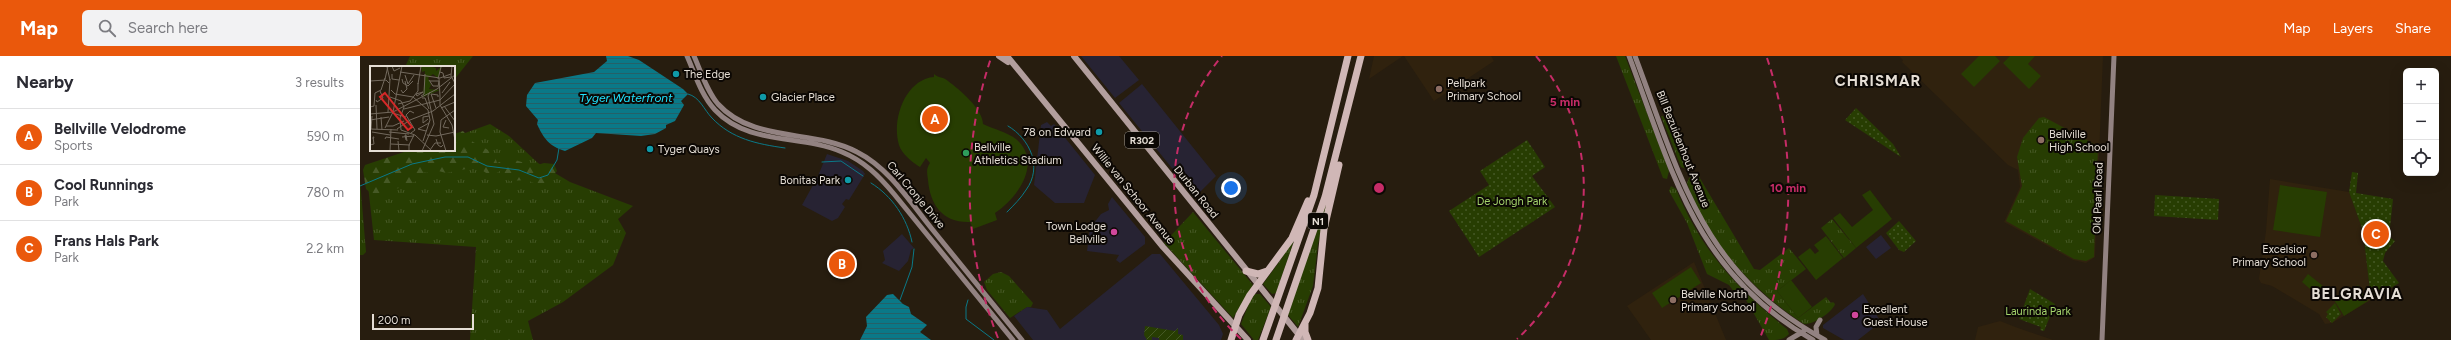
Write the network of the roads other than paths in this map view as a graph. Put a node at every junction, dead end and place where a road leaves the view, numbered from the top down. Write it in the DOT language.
graph roads {
  1 [pos="687,56"];
  2 [pos="694,56"];
  3 [pos="999,56"];
  4 [pos="1007,56"];
  5 [pos="1074,56"];
  6 [pos="1348,56"];
  7 [pos="1362,56"];
  8 [pos="1629,56"];
  9 [pos="1635,56"];
  10 [pos="2114,56"];
  11 [pos="1022,75"];
  12 [pos="1352,99"];
  13 [pos="1330,134"];
  14 [pos="1246,271"];
  15 [pos="1268,271"];
  16 [pos="1257,284"];
  17 [pos="1820,320"];
  18 [pos="1305,324"];
  19 [pos="1235,326"];
  20 [pos="1791,326"];
  21 [pos="1806,330"];
  22 [pos="1801,333"];
  23 [pos="1299,338"];
  24 [pos="1816,338"];
  25 [pos="1013,340"];
  26 [pos="1022,340"];
  27 [pos="1231,340"];
  28 [pos="1248,340"];
  29 [pos="1263,340"];
  30 [pos="1276,340"];
  31 [pos="1308,340"];
  32 [pos="1788,340"];
  33 [pos="1825,340"];
  34 [pos="2102,340"];
  1 -- 25 [label="main road, Carl Cronje Drive"];
  2 -- 26 [label="main road, Carl Cronje Drive"];
  3 -- 11 [label="main road"];
  4 -- 11 [label="main road, Willie van Schoor Avenue"];
  5 -- 14 [label="main road, Durban Road / R302"];
  6 -- 13 [label="highway, N1"];
  7 -- 12 [label="highway, N1"];
  8 -- 20 [label="main road, Bill Bezuidenhout Avenue"];
  9 -- 21 [label="main road, Bill Bezuidenhout Avenue"];
  10 -- 34 [label="main road, Old Paarl Road"];
  11 -- 19 [label="main road, Willie van Schoor Avenue"];
  12 -- 18 [label="highway"];
  12 -- 30 [label="highway, N1"];
  13 -- 15 [label="highway"];
  13 -- 29 [label="highway, N1"];
  14 -- 15 [label="highway"];
  14 -- 16 [label="main road, Durban Road / R302"];
  15 -- 16 [label="highway"];
  16 -- 19 [label="highway"];
  16 -- 23 [label="main road, Durban Road / R302"];
  17 -- 24 [label="main road"];
  18 -- 23 [label="highway"];
  18 -- 31 [label="highway"];
  19 -- 27 [label="highway"];
  19 -- 28 [label="main road, Willie van Schoor Avenue"];
  20 -- 22 [label="main road, Bill Bezuidenhout Avenue"];
  20 -- 32 [label="main road"];
  21 -- 22 [label="main road"];
  21 -- 24 [label="main road, Bill Bezuidenhout Avenue"];
  22 -- 24 [label="main road, Bill Bezuidenhout Avenue"];
  22 -- 32 [label="main road"];
  24 -- 33 [label="main road, Bill Bezuidenhout Avenue"];
}
